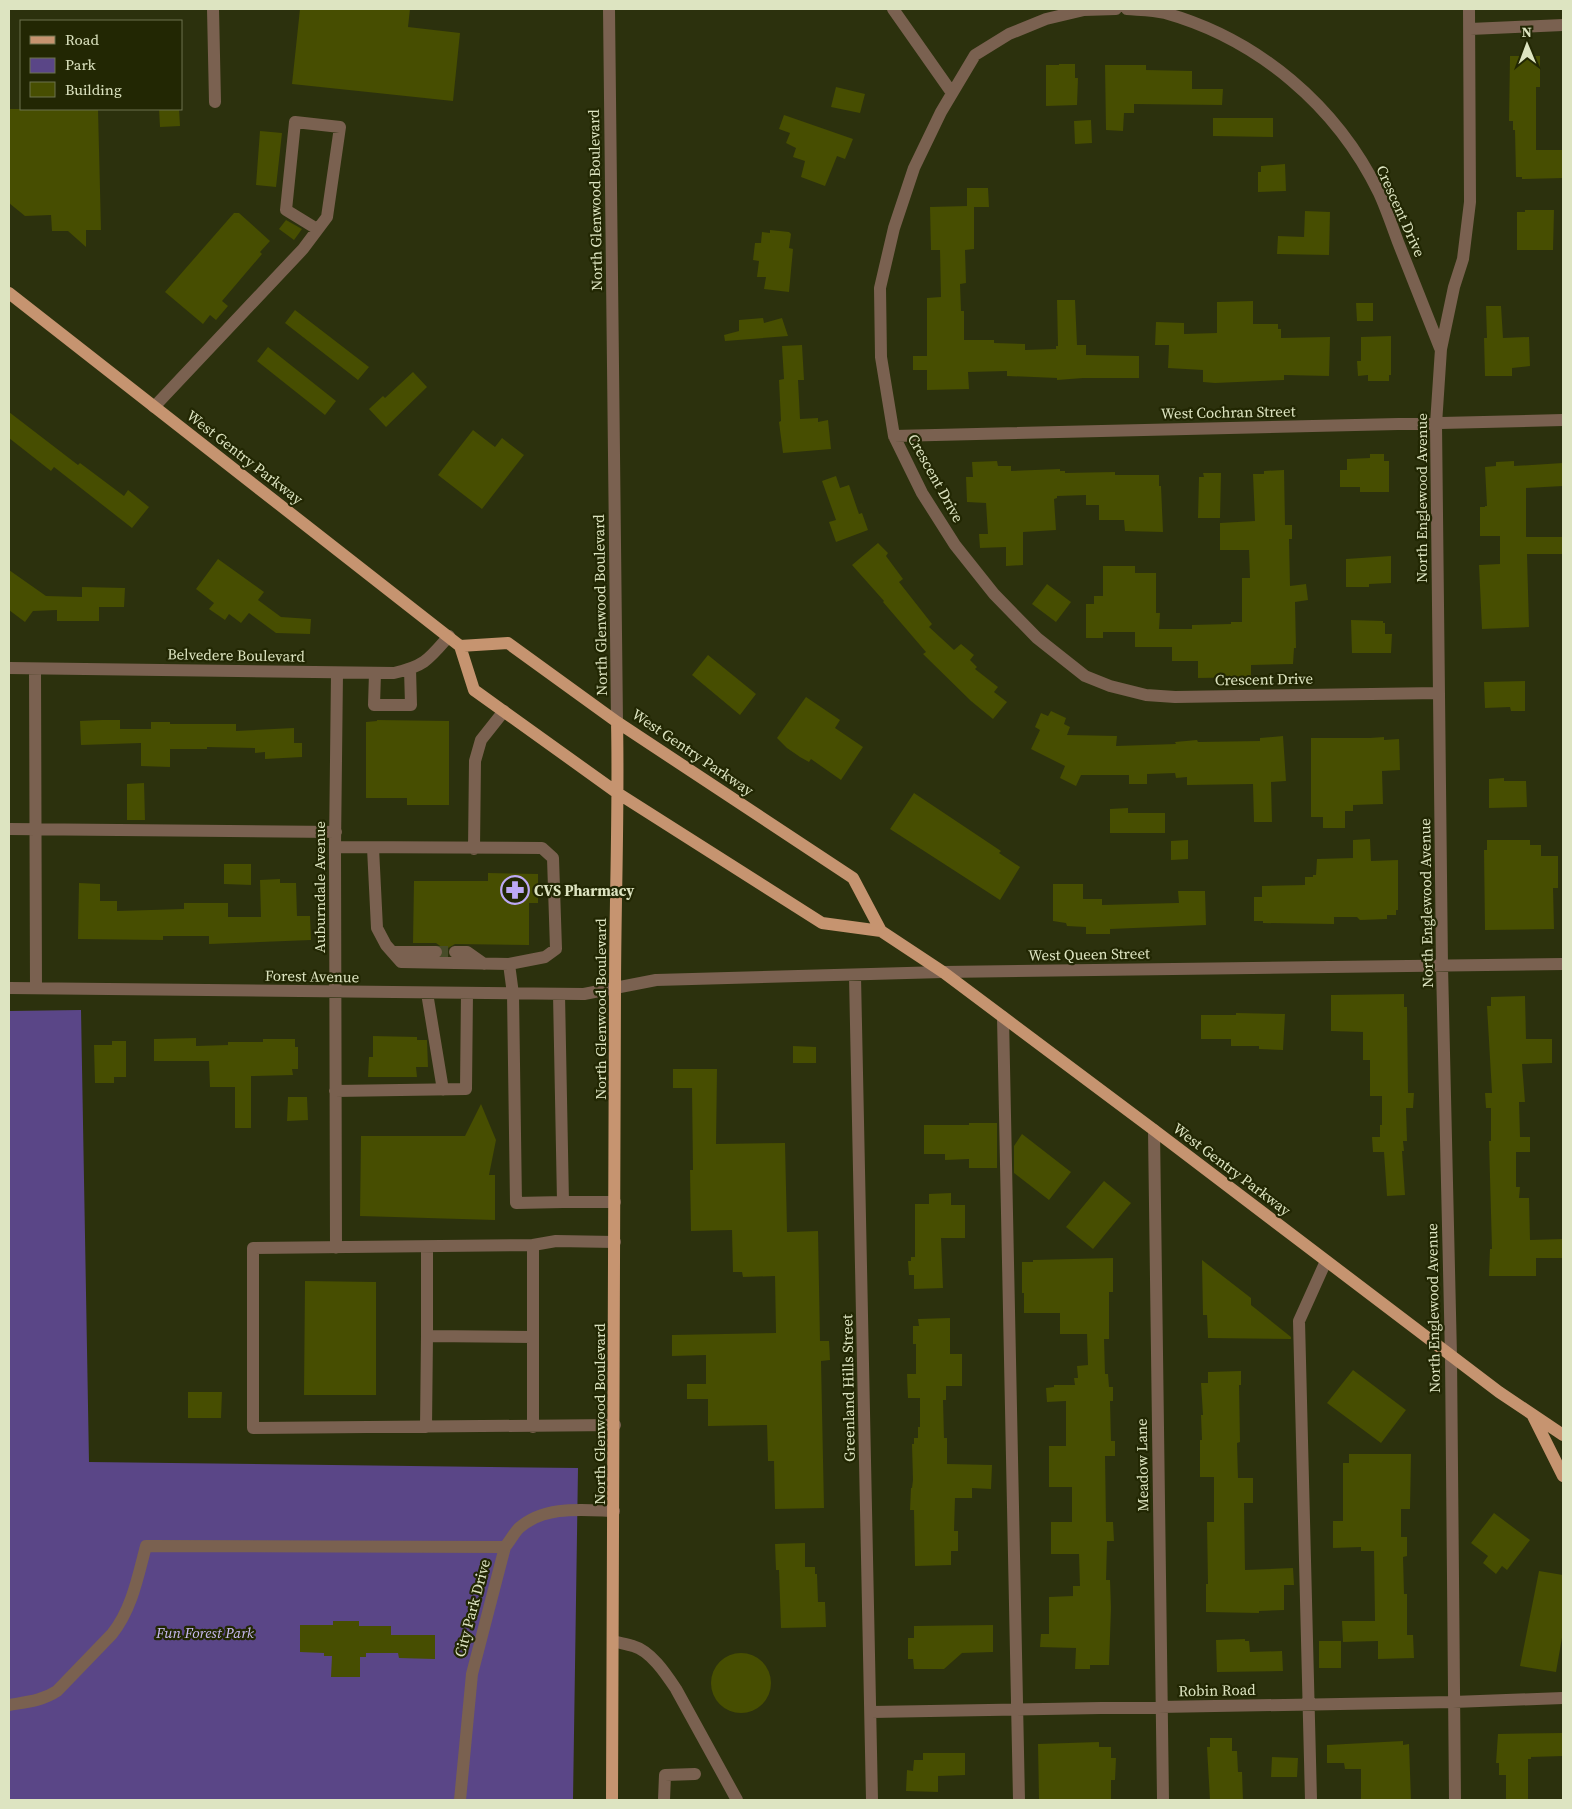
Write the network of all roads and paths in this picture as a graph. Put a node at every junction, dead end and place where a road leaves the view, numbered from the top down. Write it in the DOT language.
graph roads {
  1 [pos="213,9"];
  2 [pos="609,9"];
  3 [pos="893,9"];
  4 [pos="1116,9"];
  5 [pos="1127,9"];
  6 [pos="1469,9"];
  7 [pos="1563,25"];
  8 [pos="1470,29"];
  9 [pos="952,93"];
  10 [pos="215,102"];
  11 [pos="317,229"];
  12 [pos="9,293"];
  13 [pos="1441,349"];
  14 [pos="154,407"];
  15 [pos="1563,420"];
  16 [pos="1436,424"];
  17 [pos="894,436"];
  18 [pos="449,636"];
  19 [pos="460,646"];
  20 [pos="9,668"];
  21 [pos="35,669"];
  22 [pos="410,669"];
  23 [pos="337,673"];
  24 [pos="375,673"];
  25 [pos="1440,693"];
  26 [pos="504,711"];
  27 [pos="617,722"];
  28 [pos="618,794"];
  29 [pos="9,829"];
  30 [pos="36,829"];
  31 [pos="336,832"];
  32 [pos="335,847"];
  33 [pos="373,848"];
  34 [pos="474,849"];
  35 [pos="881,931"];
  36 [pos="392,952"];
  37 [pos="436,952"];
  38 [pos="455,952"];
  39 [pos="484,964"];
  40 [pos="508,964"];
  41 [pos="1563,964"];
  42 [pos="1442,966"];
  43 [pos="943,972"];
  44 [pos="855,976"];
  45 [pos="9,988"];
  46 [pos="36,988"];
  47 [pos="615,988"];
  48 [pos="335,992"];
  49 [pos="427,993"];
  50 [pos="467,993"];
  51 [pos="513,994"];
  52 [pos="559,994"];
  53 [pos="1003,1017"];
  54 [pos="443,1090"];
  55 [pos="335,1091"];
  56 [pos="1154,1130"];
  57 [pos="563,1202"];
  58 [pos="615,1202"];
  59 [pos="615,1242"];
  60 [pos="533,1245"];
  61 [pos="427,1247"];
  62 [pos="336,1248"];
  63 [pos="1326,1261"];
  64 [pos="427,1336"];
  65 [pos="533,1337"];
  66 [pos="1451,1356"];
  67 [pos="1532,1414"];
  68 [pos="615,1425"];
  69 [pos="426,1427"];
  70 [pos="533,1427"];
  71 [pos="1563,1435"];
  72 [pos="1563,1476"];
  73 [pos="614,1511"];
  74 [pos="505,1547"];
  75 [pos="613,1642"];
  76 [pos="1563,1698"];
  77 [pos="1454,1702"];
  78 [pos="9,1705"];
  79 [pos="1310,1705"];
  80 [pos="1161,1707"];
  81 [pos="1018,1710"];
  82 [pos="871,1712"];
  83 [pos="695,1774"];
  84 [pos="460,1800"];
  85 [pos="612,1800"];
  86 [pos="664,1800"];
  87 [pos="737,1800"];
  88 [pos="872,1800"];
  89 [pos="1019,1800"];
  90 [pos="1162,1800"];
  91 [pos="1311,1800"];
  92 [pos="1455,1800"];
  1 -- 10 [label="street"];
  2 -- 27 [label="street, North Glenwood Boulevard"];
  3 -- 9 [label="street"];
  4 -- 9 [label="street, Crescent Drive"];
  5 -- 13 [label="street, Crescent Drive"];
  6 -- 8 [label="street, North Englewood Avenue"];
  7 -- 8 [label="street"];
  8 -- 13 [label="street, North Englewood Avenue"];
  9 -- 17 [label="street, Crescent Drive"];
  11 -- 11 [label="street"];
  11 -- 14 [label="street"];
  12 -- 14 [label="main road, West Gentry Parkway"];
  13 -- 16 [label="street, North Englewood Avenue"];
  14 -- 18 [label="main road, West Gentry Parkway"];
  15 -- 16 [label="street, West Cochran Street"];
  16 -- 17 [label="street, West Cochran Street"];
  16 -- 25 [label="street, North Englewood Avenue"];
  17 -- 25 [label="street, Crescent Drive"];
  18 -- 19 [label="main road, West Gentry Parkway"];
  18 -- 22 [label="street, Belvedere Boulevard"];
  19 -- 26 [label="main road, West Gentry Parkway"];
  19 -- 27 [label="main road, West Gentry Parkway"];
  20 -- 21 [label="street, Belvedere Boulevard"];
  21 -- 23 [label="street, Belvedere Boulevard"];
  21 -- 30 [label="street"];
  22 -- 24 [label="street, Belvedere Boulevard"];
  22 -- 24 [label="street"];
  23 -- 24 [label="street, Belvedere Boulevard"];
  23 -- 31 [label="street, Auburndale Avenue"];
  25 -- 42 [label="street, North Englewood Avenue"];
  26 -- 28 [label="main road, West Gentry Parkway"];
  26 -- 34 [label="street"];
  27 -- 28 [label="main road, North Glenwood Boulevard"];
  27 -- 35 [label="main road, West Gentry Parkway"];
  28 -- 35 [label="main road, West Gentry Parkway"];
  28 -- 47 [label="main road, North Glenwood Boulevard"];
  29 -- 30 [label="street"];
  30 -- 31 [label="street"];
  30 -- 46 [label="street"];
  31 -- 32 [label="street, Auburndale Avenue"];
  32 -- 33 [label="street"];
  32 -- 48 [label="street, Auburndale Avenue"];
  33 -- 34 [label="street"];
  33 -- 36 [label="street"];
  34 -- 40 [label="street"];
  35 -- 43 [label="main road, West Gentry Parkway"];
  36 -- 37 [label="street"];
  36 -- 39 [label="street"];
  38 -- 39 [label="street"];
  39 -- 40 [label="street"];
  40 -- 51 [label="street"];
  41 -- 42 [label="street, West Queen Street"];
  42 -- 43 [label="street, West Queen Street"];
  42 -- 66 [label="street, North Englewood Avenue"];
  43 -- 44 [label="street, West Queen Street"];
  43 -- 53 [label="main road, West Gentry Parkway"];
  44 -- 47 [label="street, West Queen Street"];
  44 -- 82 [label="street, Greenland Hills Street"];
  45 -- 46 [label="street, Forest Avenue"];
  46 -- 48 [label="street, Forest Avenue"];
  47 -- 52 [label="street, Forest Avenue"];
  47 -- 58 [label="main road, North Glenwood Boulevard"];
  48 -- 49 [label="street, Forest Avenue"];
  48 -- 55 [label="street, Auburndale Avenue"];
  49 -- 50 [label="street, Forest Avenue"];
  49 -- 54 [label="street"];
  50 -- 51 [label="street, Forest Avenue"];
  50 -- 54 [label="street"];
  51 -- 52 [label="street, Forest Avenue"];
  51 -- 57 [label="street"];
  52 -- 57 [label="street"];
  53 -- 56 [label="main road, West Gentry Parkway"];
  53 -- 81 [label="street"];
  54 -- 55 [label="street"];
  55 -- 62 [label="street, Auburndale Avenue"];
  56 -- 63 [label="main road, West Gentry Parkway"];
  56 -- 80 [label="street, Meadow Lane"];
  57 -- 58 [label="street"];
  58 -- 59 [label="main road, North Glenwood Boulevard"];
  59 -- 60 [label="street"];
  59 -- 68 [label="main road, North Glenwood Boulevard"];
  60 -- 61 [label="street"];
  60 -- 65 [label="street"];
  61 -- 62 [label="street"];
  61 -- 64 [label="street"];
  62 -- 69 [label="street"];
  63 -- 66 [label="main road, West Gentry Parkway"];
  63 -- 79 [label="street"];
  64 -- 65 [label="street"];
  64 -- 69 [label="street"];
  65 -- 70 [label="street"];
  66 -- 67 [label="main road, West Gentry Parkway"];
  66 -- 77 [label="street, North Englewood Avenue"];
  67 -- 71 [label="main road, West Gentry Parkway"];
  67 -- 72 [label="main road"];
  68 -- 70 [label="street"];
  68 -- 73 [label="main road, North Glenwood Boulevard"];
  69 -- 70 [label="street"];
  73 -- 74 [label="street, City Park Drive"];
  73 -- 75 [label="main road, North Glenwood Boulevard"];
  74 -- 78 [label="street"];
  74 -- 84 [label="street, City Park Drive"];
  75 -- 85 [label="main road, North Glenwood Boulevard"];
  75 -- 87 [label="street"];
  76 -- 77 [label="street, Robin Road"];
  77 -- 79 [label="street, Robin Road"];
  77 -- 92 [label="street, North Englewood Avenue"];
  79 -- 80 [label="street, Robin Road"];
  79 -- 91 [label="street"];
  80 -- 81 [label="street, Robin Road"];
  80 -- 90 [label="street, Meadow Lane"];
  81 -- 82 [label="street, Robin Road"];
  81 -- 89 [label="street"];
  82 -- 88 [label="street, Greenland Hills Street"];
  83 -- 86 [label="street"];
}
